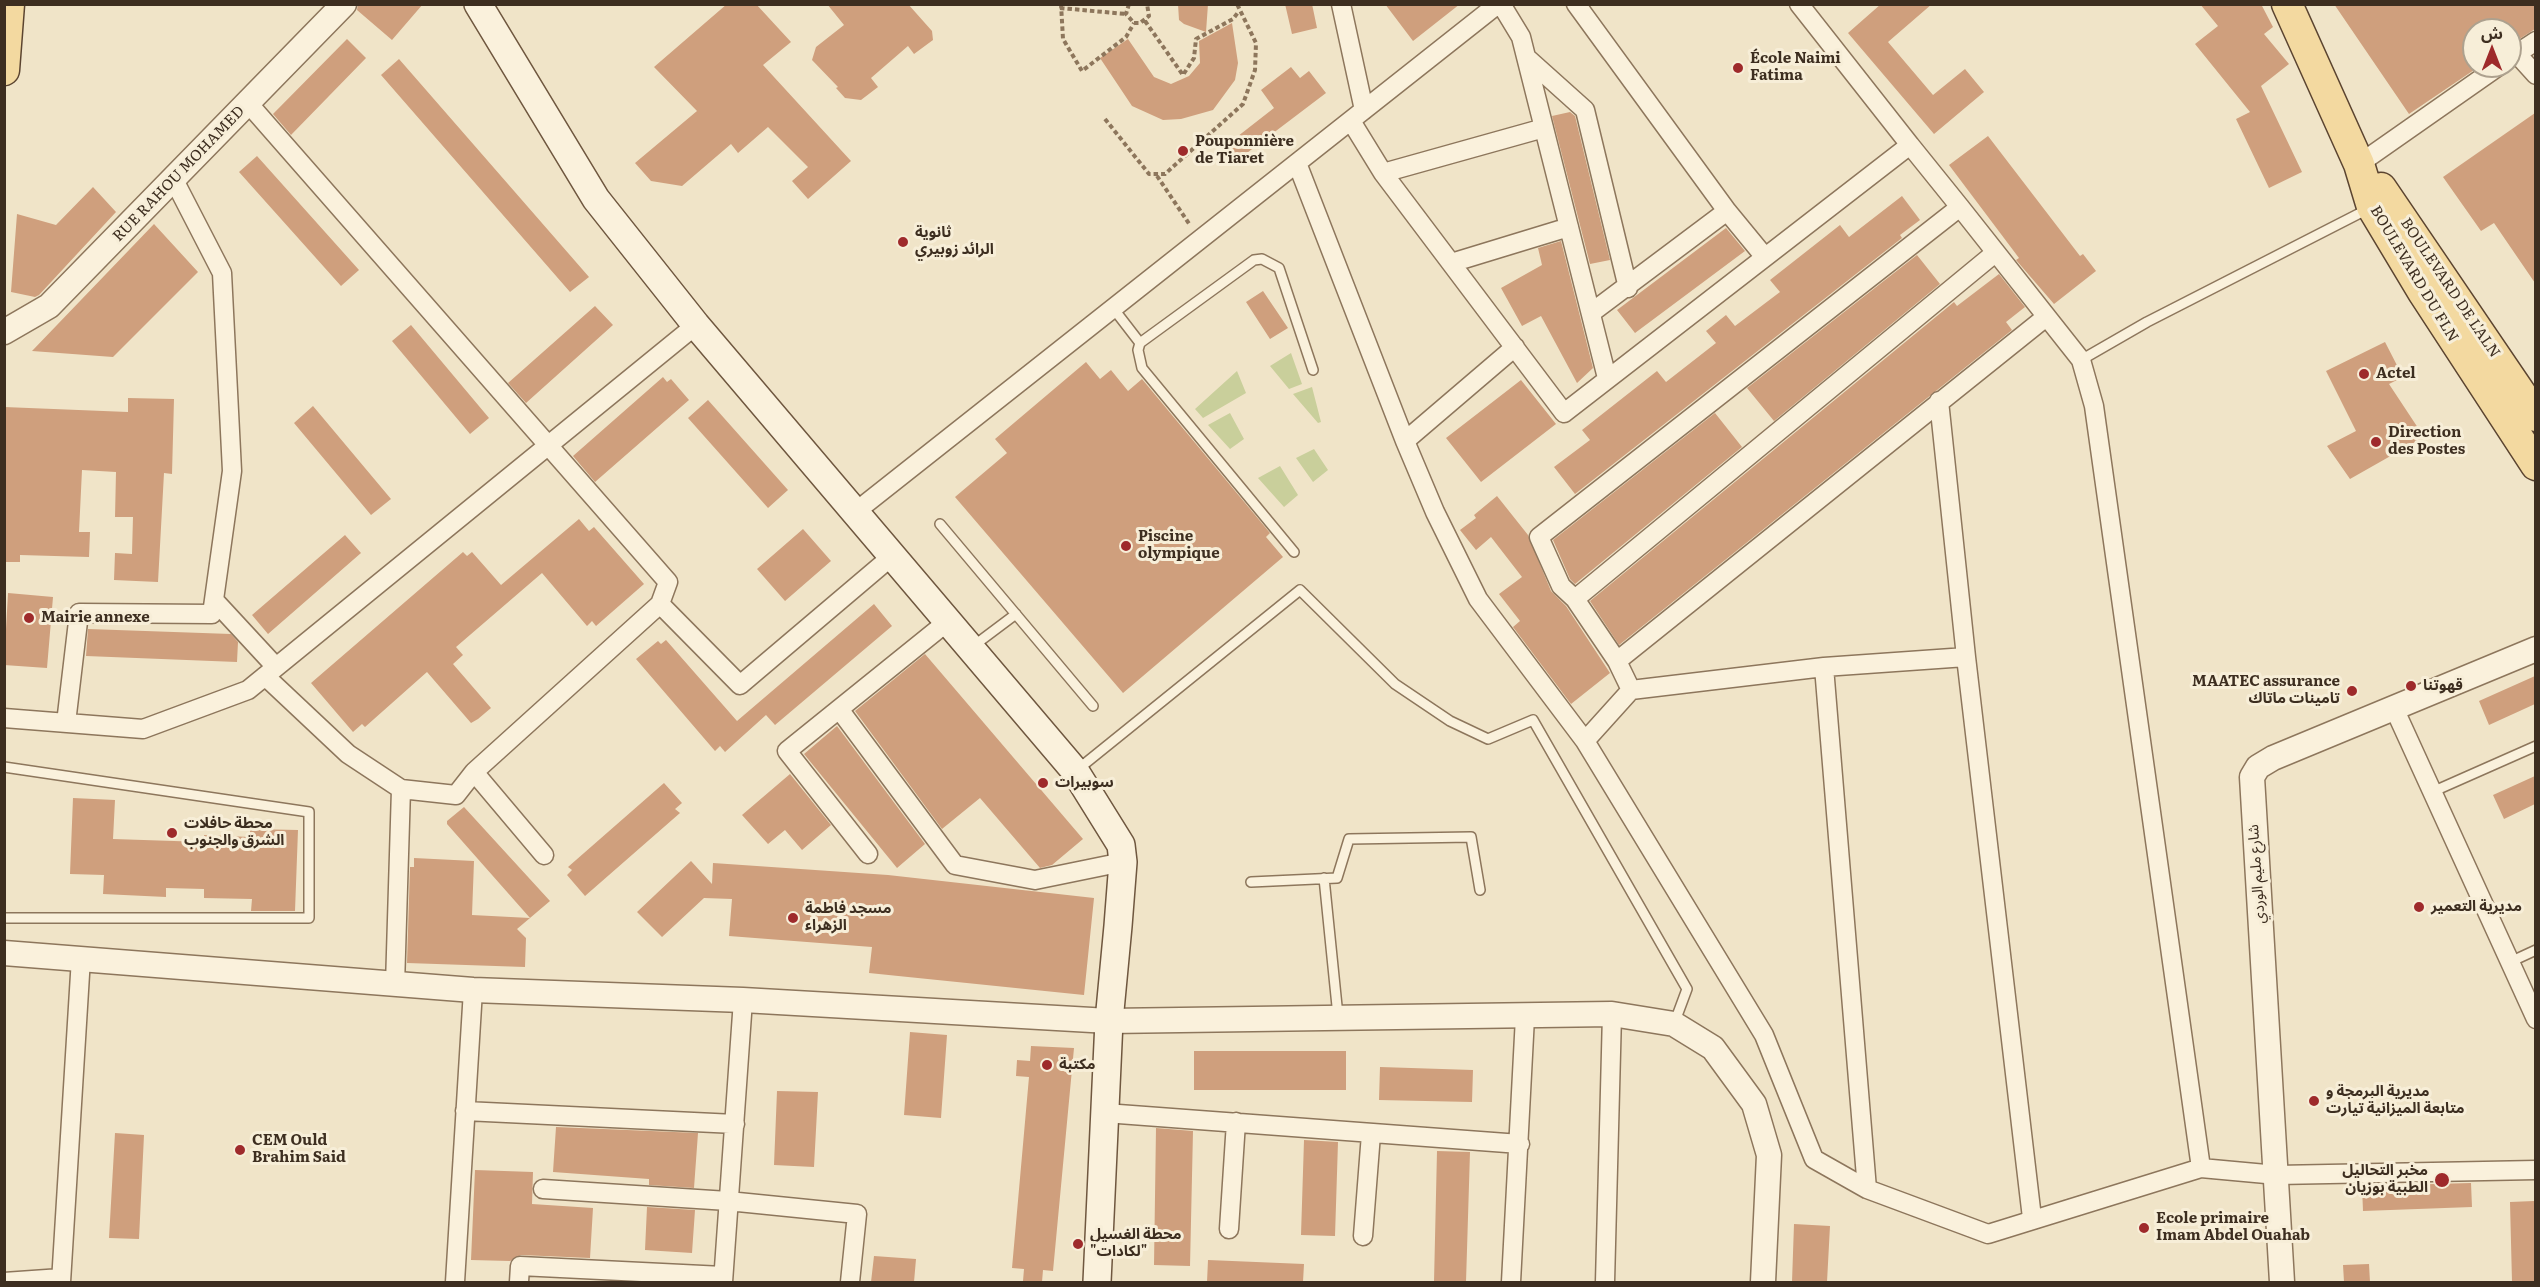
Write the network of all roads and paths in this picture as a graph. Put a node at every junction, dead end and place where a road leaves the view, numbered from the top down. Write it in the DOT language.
graph roads {
  1 [pos="9,4"];
  2 [pos="344,4"];
  3 [pos="478,4"];
  4 [pos="1129,4"];
  5 [pos="1147,4"];
  6 [pos="1238,4"];
  7 [pos="1341,4"];
  8 [pos="1500,4"];
  9 [pos="1576,4"];
  10 [pos="1799,4"];
  11 [pos="2290,5"];
  12 [pos="1060,6"];
  13 [pos="1239,10"];
  14 [pos="1126,14"];
  15 [pos="1145,21"];
  16 [pos="1134,23"];
  17 [pos="2535,41"];
  18 [pos="2522,50"];
  19 [pos="1527,58"];
  20 [pos="2522,64"];
  21 [pos="4,70"];
  22 [pos="2535,75"];
  23 [pos="2482,78"];
  24 [pos="248,103"];
  25 [pos="1358,115"];
  26 [pos="1105,119"];
  27 [pos="1544,128"];
  28 [pos="1910,145"];
  29 [pos="1297,163"];
  30 [pos="2359,164"];
  31 [pos="1383,172"];
  32 [pos="1157,176"];
  33 [pos="174,180"];
  34 [pos="1960,207"];
  35 [pos="2372,207"];
  36 [pos="1727,211"];
  37 [pos="1569,226"];
  38 [pos="1202,238"];
  39 [pos="1995,253"];
  40 [pos="1764,256"];
  41 [pos="1451,263"];
  42 [pos="1628,288"];
  43 [pos="1113,308"];
  44 [pos="1591,313"];
  45 [pos="2046,317"];
  46 [pos="696,326"];
  47 [pos="4,332"];
  48 [pos="1140,343"];
  49 [pos="1515,347"];
  50 [pos="2081,360"];
  51 [pos="1313,370"];
  52 [pos="1607,378"];
  53 [pos="1939,401"];
  54 [pos="2535,416"];
  55 [pos="1405,441"];
  56 [pos="549,445"];
  57 [pos="2535,465"];
  58 [pos="854,513"];
  59 [pos="940,524"];
  60 [pos="1294,552"];
  61 [pos="891,557"];
  62 [pos="1575,599"];
  63 [pos="214,600"];
  64 [pos="660,604"];
  65 [pos="1016,614"];
  66 [pos="947,622"];
  67 [pos="970,649"];
  68 [pos="2535,649"];
  69 [pos="1966,657"];
  70 [pos="1617,661"];
  71 [pos="1824,667"];
  72 [pos="271,672"];
  73 [pos="1631,690"];
  74 [pos="1094,706"];
  75 [pos="2394,708"];
  76 [pos="839,709"];
  77 [pos="4,718"];
  78 [pos="66,723"];
  79 [pos="1585,741"];
  80 [pos="2535,746"];
  81 [pos="4,767"];
  82 [pos="1075,771"];
  83 [pos="474,772"];
  84 [pos="401,789"];
  85 [pos="2432,792"];
  86 [pos="868,854"];
  87 [pos="544,855"];
  88 [pos="1123,862"];
  89 [pos="1324,878"];
  90 [pos="1251,882"];
  91 [pos="1480,890"];
  92 [pos="4,918"];
  93 [pos="2535,950"];
  94 [pos="4,953"];
  95 [pos="81,958"];
  96 [pos="2510,963"];
  97 [pos="395,985"];
  98 [pos="473,990"];
  99 [pos="742,1000"];
  100 [pos="1612,1014"];
  101 [pos="1525,1017"];
  102 [pos="2535,1019"];
  103 [pos="1338,1020"];
  104 [pos="1109,1021"];
  105 [pos="1674,1024"];
  106 [pos="465,1111"];
  107 [pos="1105,1113"];
  108 [pos="1236,1122"];
  109 [pos="735,1124"];
  110 [pos="1371,1134"];
  111 [pos="1520,1144"];
  112 [pos="2201,1168"];
  113 [pos="2535,1170"];
  114 [pos="2277,1176"];
  115 [pos="543,1189"];
  116 [pos="1867,1189"];
  117 [pos="728,1202"];
  118 [pos="2032,1218"];
  119 [pos="1229,1229"];
  120 [pos="1363,1236"];
  121 [pos="723,1279"];
  122 [pos="61,1280"];
  123 [pos="4,1282"];
  124 [pos="455,1282"];
  125 [pos="519,1282"];
  126 [pos="850,1282"];
  127 [pos="1097,1282"];
  128 [pos="1511,1282"];
  129 [pos="1605,1282"];
  130 [pos="1763,1282"];
  131 [pos="2282,1282"];
  1 -- 21 [label="main road"];
  2 -- 24 [label="street, RUE RAHOU MOHAMED"];
  3 -- 46 [label="main road"];
  4 -- 14 [label="path"];
  5 -- 15 [label="path"];
  6 -- 13 [label="path"];
  7 -- 25 [label="street"];
  8 -- 19 [label="street"];
  8 -- 25 [label="street"];
  9 -- 36 [label="street"];
  10 -- 28 [label="street"];
  11 -- 30 [label="main road, BOULEVARD DU FLN"];
  12 -- 14 [label="path"];
  12 -- 16 [label="path"];
  13 -- 15 [label="path"];
  13 -- 32 [label="path"];
  14 -- 16 [label="path"];
  15 -- 16 [label="path"];
  17 -- 18 [label="street"];
  19 -- 27 [label="street"];
  19 -- 42 [label="street"];
  20 -- 22 [label="street"];
  23 -- 30 [label="street"];
  24 -- 33 [label="street, RUE RAHOU MOHAMED"];
  24 -- 56 [label="street"];
  25 -- 29 [label="street"];
  25 -- 31 [label="street"];
  26 -- 32 [label="path"];
  27 -- 31 [label="street"];
  27 -- 37 [label="street"];
  28 -- 34 [label="street"];
  28 -- 40 [label="street"];
  29 -- 38 [label="street"];
  29 -- 55 [label="street"];
  30 -- 35 [label="main road, BOULEVARD DU FLN"];
  30 -- 54 [label="main road, BOULEVARD DE L'ALN"];
  31 -- 41 [label="street"];
  32 -- 38 [label="path"];
  33 -- 47 [label="street, RUE RAHOU MOHAMED"];
  33 -- 63 [label="street"];
  34 -- 39 [label="street"];
  34 -- 62 [label="street"];
  35 -- 50 [label="lane"];
  35 -- 57 [label="main road, BOULEVARD DU FLN"];
  36 -- 40 [label="street"];
  36 -- 42 [label="street"];
  37 -- 41 [label="street"];
  37 -- 44 [label="street"];
  38 -- 43 [label="street"];
  39 -- 45 [label="street"];
  39 -- 62 [label="street"];
  40 -- 52 [label="street"];
  41 -- 49 [label="street"];
  42 -- 44 [label="street"];
  43 -- 48 [label="lane"];
  43 -- 58 [label="street"];
  44 -- 52 [label="street"];
  45 -- 50 [label="street"];
  45 -- 53 [label="street"];
  46 -- 56 [label="street"];
  46 -- 58 [label="main road"];
  48 -- 51 [label="lane"];
  48 -- 60 [label="lane"];
  49 -- 52 [label="street"];
  49 -- 55 [label="street"];
  50 -- 112 [label="street"];
  53 -- 69 [label="street"];
  53 -- 70 [label="street"];
  55 -- 79 [label="street"];
  56 -- 64 [label="street"];
  56 -- 72 [label="street"];
  58 -- 61 [label="main road"];
  59 -- 65 [label="lane"];
  61 -- 64 [label="street"];
  61 -- 66 [label="main road"];
  62 -- 70 [label="street"];
  63 -- 72 [label="street"];
  63 -- 78 [label="street"];
  64 -- 83 [label="street"];
  65 -- 67 [label="lane"];
  65 -- 74 [label="lane"];
  66 -- 67 [label="main road"];
  66 -- 76 [label="street"];
  67 -- 82 [label="main road"];
  68 -- 75 [label="street, شارع مليم الوردي"];
  69 -- 71 [label="street"];
  69 -- 118 [label="street"];
  70 -- 73 [label="street"];
  71 -- 73 [label="street"];
  71 -- 116 [label="street"];
  72 -- 78 [label="street"];
  72 -- 84 [label="street"];
  73 -- 79 [label="street"];
  75 -- 85 [label="street"];
  75 -- 114 [label="street, شارع مليم الوردي"];
  76 -- 86 [label="street"];
  76 -- 88 [label="street"];
  77 -- 78 [label="street"];
  79 -- 116 [label="street"];
  80 -- 85 [label="lane"];
  81 -- 92 [label="lane"];
  82 -- 88 [label="main road"];
  82 -- 105 [label="lane"];
  83 -- 84 [label="street"];
  83 -- 87 [label="street"];
  84 -- 97 [label="street"];
  85 -- 96 [label="street"];
  88 -- 104 [label="main road"];
  89 -- 90 [label="lane"];
  89 -- 91 [label="lane"];
  89 -- 103 [label="lane"];
  93 -- 96 [label="lane"];
  94 -- 95 [label="street"];
  95 -- 97 [label="street"];
  95 -- 122 [label="street"];
  96 -- 102 [label="street"];
  97 -- 98 [label="street"];
  98 -- 99 [label="street"];
  98 -- 106 [label="street"];
  99 -- 104 [label="street"];
  99 -- 109 [label="street"];
  100 -- 101 [label="street"];
  100 -- 105 [label="street"];
  100 -- 129 [label="street"];
  101 -- 103 [label="street"];
  101 -- 111 [label="street"];
  103 -- 104 [label="street"];
  104 -- 107 [label="main road"];
  105 -- 130 [label="street"];
  106 -- 109 [label="street"];
  106 -- 124 [label="street"];
  107 -- 108 [label="street"];
  107 -- 127 [label="main road"];
  108 -- 110 [label="street"];
  108 -- 119 [label="street"];
  109 -- 117 [label="street"];
  110 -- 111 [label="street"];
  110 -- 120 [label="street"];
  111 -- 128 [label="street"];
  112 -- 114 [label="street"];
  112 -- 118 [label="street"];
  113 -- 114 [label="street"];
  114 -- 131 [label="street, شارع مليم الوردي"];
  115 -- 117 [label="street"];
  116 -- 118 [label="street"];
  117 -- 121 [label="street"];
  117 -- 126 [label="street"];
  121 -- 125 [label="street"];
  122 -- 123 [label="street"];
}
